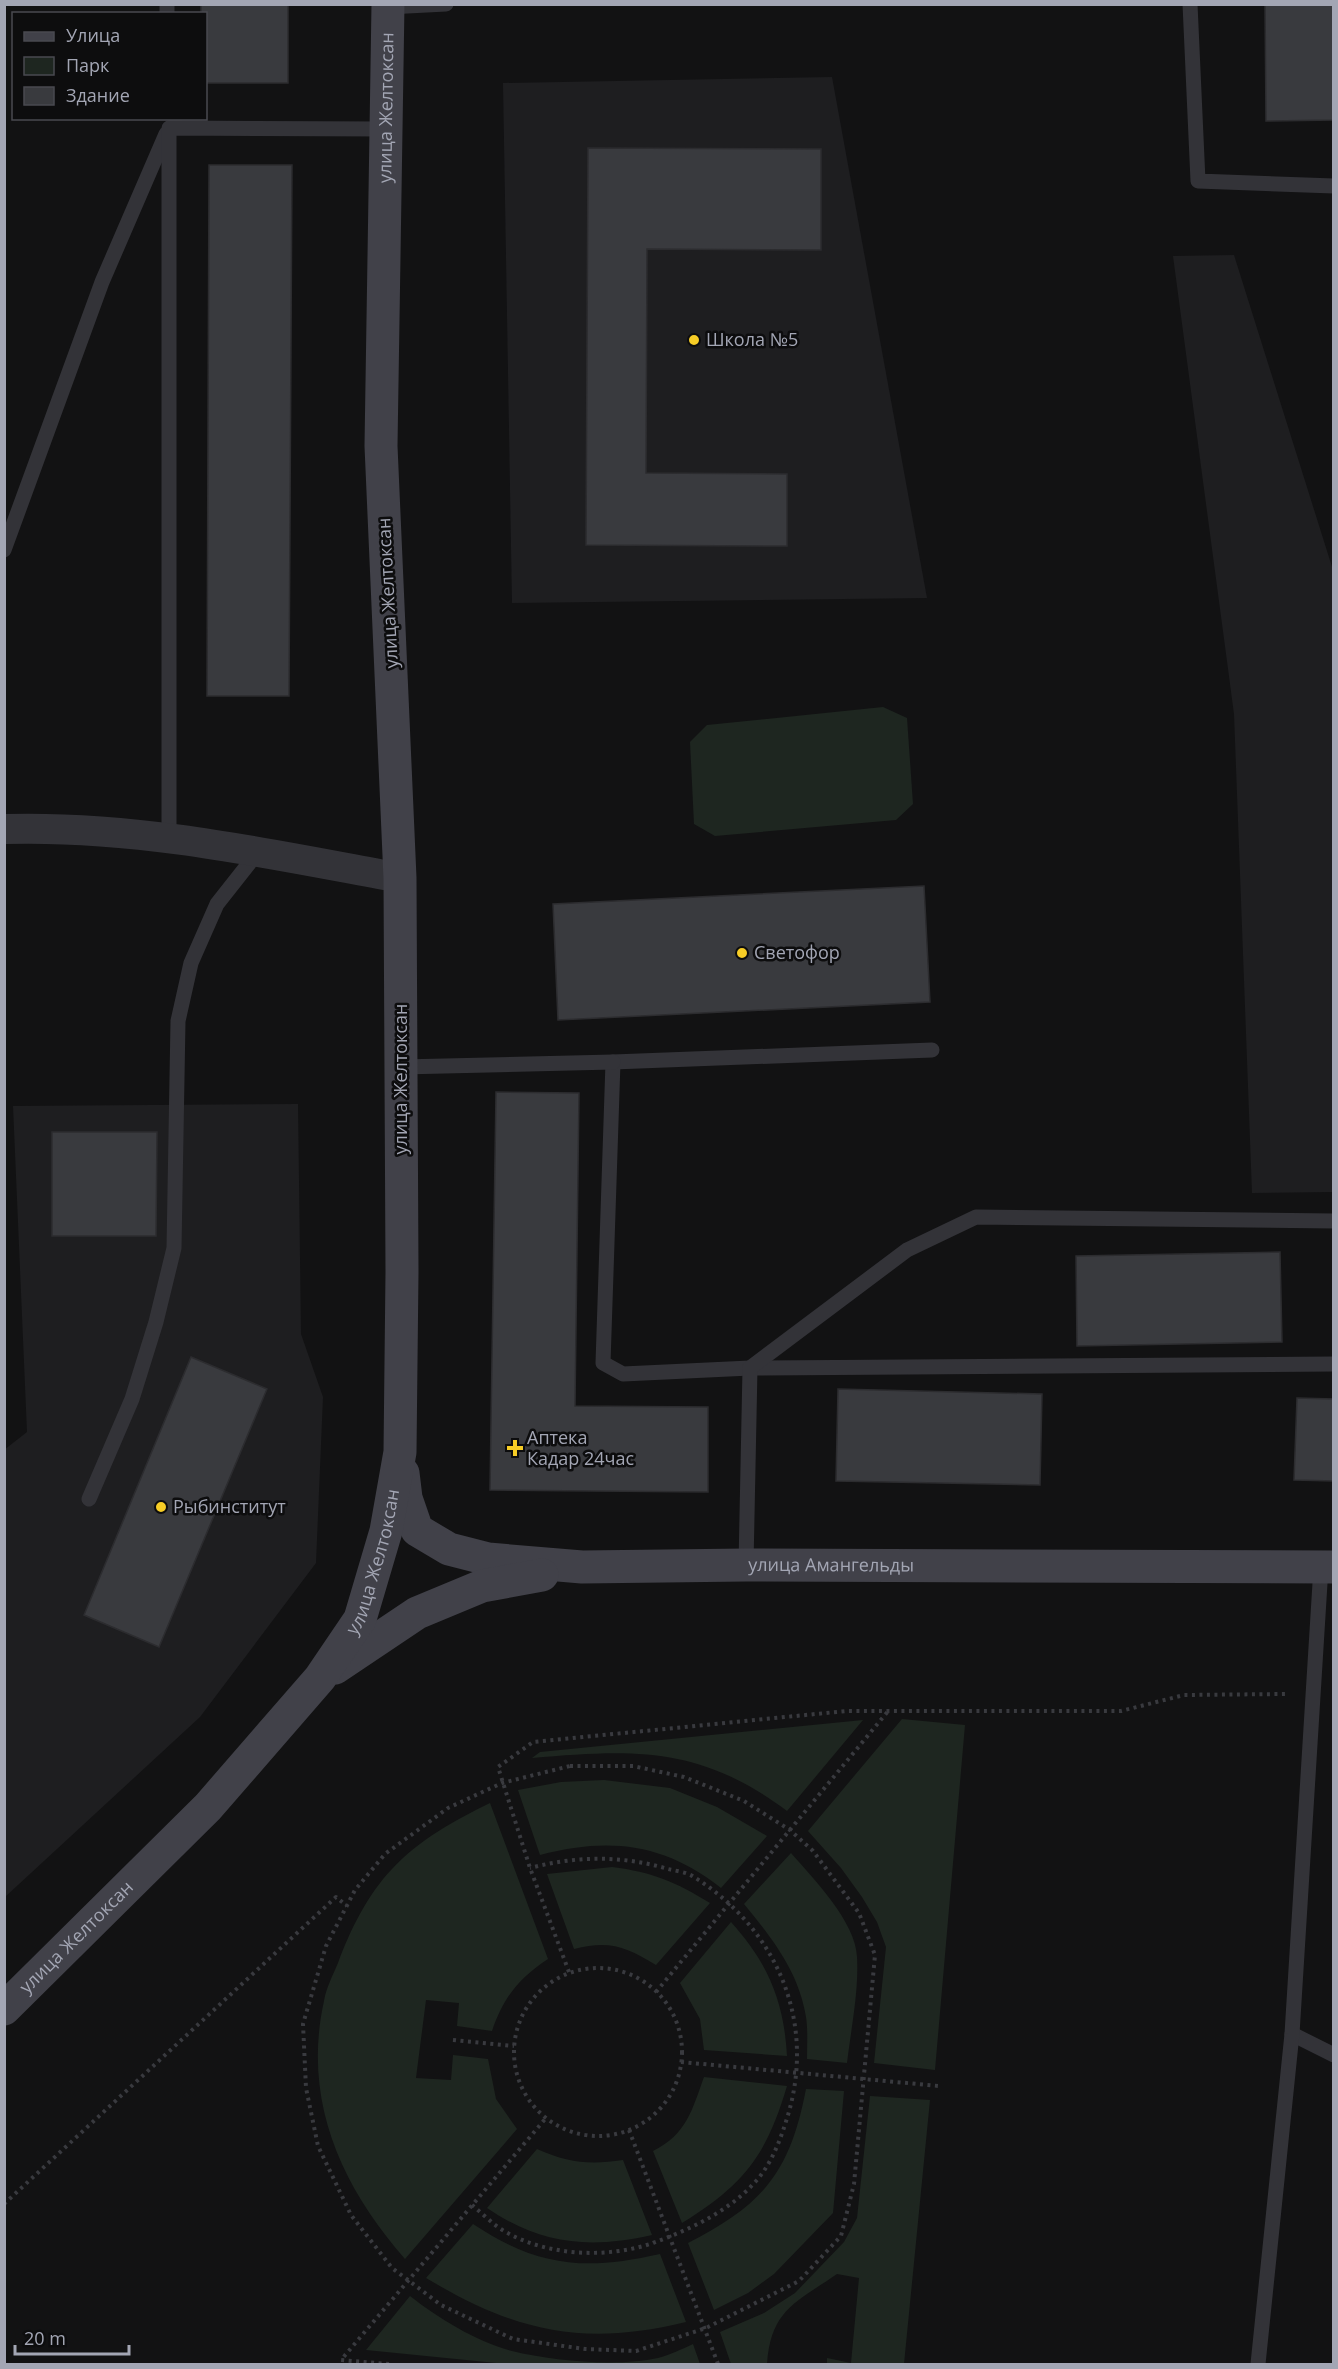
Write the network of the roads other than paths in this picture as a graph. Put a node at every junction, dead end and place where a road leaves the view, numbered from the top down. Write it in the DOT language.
graph roads {
  1 [pos="446,4"];
  2 [pos="1190,4"];
  3 [pos="388,6"];
  4 [pos="169,123"];
  5 [pos="386,129"];
  6 [pos="1334,186"];
  7 [pos="4,550"];
  8 [pos="4,829"];
  9 [pos="169,838"];
  10 [pos="258,852"];
  11 [pos="400,878"];
  12 [pos="932,1050"];
  13 [pos="613,1062"];
  14 [pos="401,1067"];
  15 [pos="1334,1221"];
  16 [pos="1334,1364"];
  17 [pos="750,1368"];
  18 [pos="400,1452"];
  19 [pos="89,1499"];
  20 [pos="746,1565"];
  21 [pos="582,1567"];
  22 [pos="1327,1567"];
  23 [pos="320,1678"];
  24 [pos="4,2009"];
  25 [pos="1292,2034"];
  26 [pos="1334,2055"];
  27 [pos="1258,2364"];
  1 -- 3 [label="lane"];
  2 -- 6 [label="lane"];
  3 -- 5 [label="street, улица Желтоксан"];
  4 -- 5 [label="lane"];
  4 -- 7 [label="lane"];
  4 -- 9 [label="lane"];
  5 -- 11 [label="street, улица Желтоксан"];
  8 -- 9 [label="street"];
  9 -- 10 [label="street"];
  10 -- 11 [label="street"];
  10 -- 19 [label="lane"];
  11 -- 14 [label="street, улица Желтоксан"];
  12 -- 13 [label="lane"];
  13 -- 14 [label="lane"];
  13 -- 17 [label="lane"];
  14 -- 18 [label="street, улица Желтоксан"];
  15 -- 17 [label="lane"];
  16 -- 17 [label="lane"];
  17 -- 20 [label="lane"];
  18 -- 21 [label="street, улица Амангельды"];
  18 -- 23 [label="street, улица Желтоксан"];
  20 -- 21 [label="street, улица Амангельды"];
  20 -- 22 [label="street, улица Амангельды"];
  21 -- 23 [label="street"];
  22 -- 25 [label="lane"];
  23 -- 24 [label="street, улица Желтоксан"];
  25 -- 26 [label="lane"];
  25 -- 27 [label="lane"];
}
